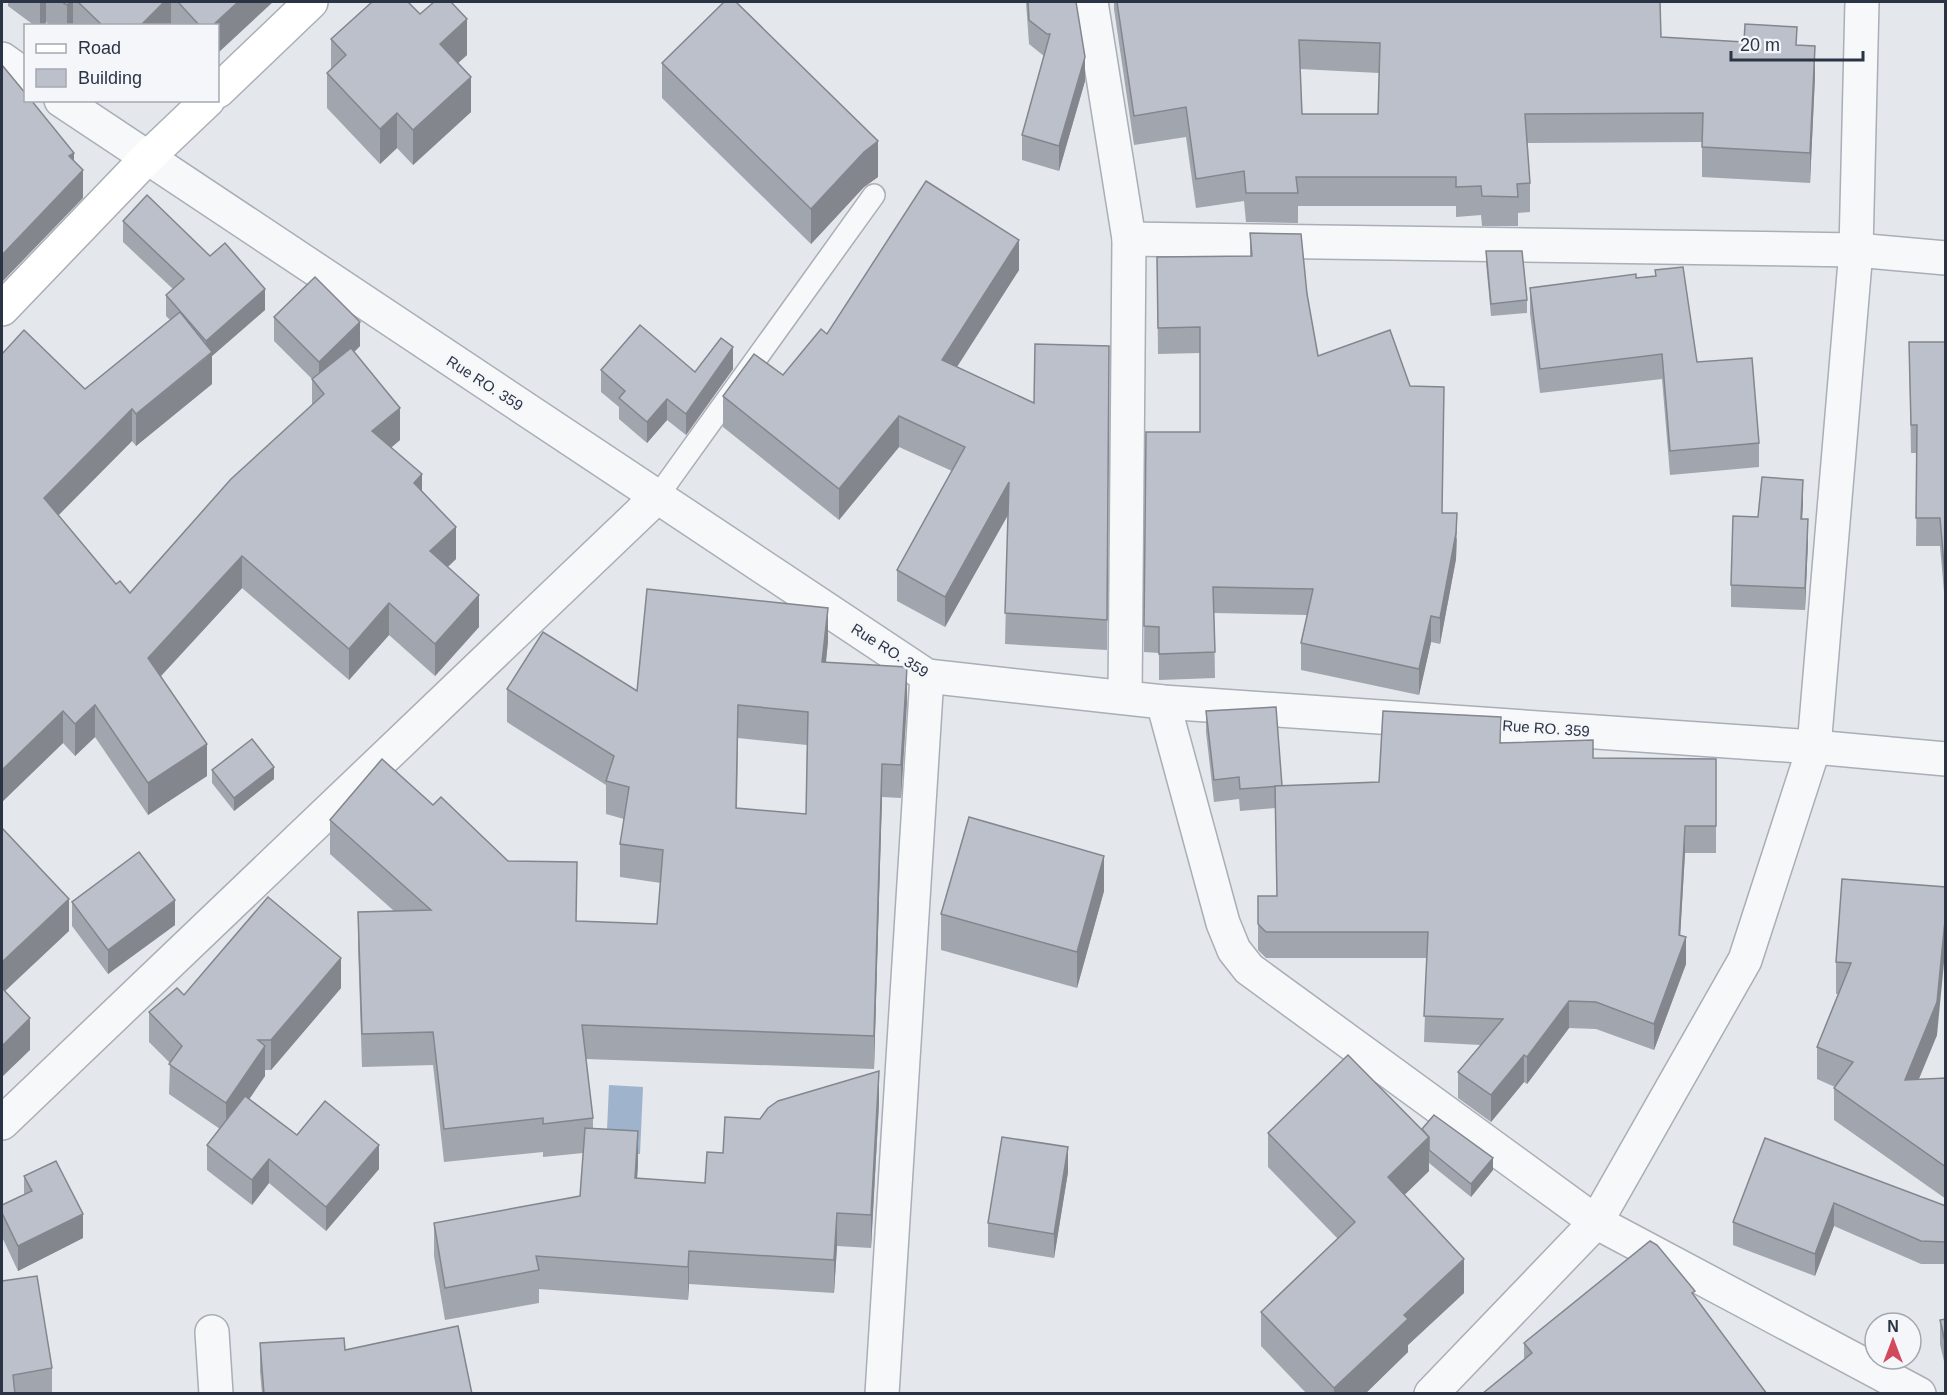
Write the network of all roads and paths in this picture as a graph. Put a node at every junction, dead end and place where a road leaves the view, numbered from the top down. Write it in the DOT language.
graph roads {
  1 [pos="311,2"];
  2 [pos="1091,2"];
  3 [pos="1862,2"];
  4 [pos="2,59"];
  5 [pos="24,75"];
  6 [pos="219,90"];
  7 [pos="64,102"];
  8 [pos="206,102"];
  9 [pos="146,159"];
  10 [pos="874,195"];
  11 [pos="1129,239"];
  12 [pos="1856,250"];
  13 [pos="1946,258"];
  14 [pos="2,309"];
  15 [pos="657,497"];
  16 [pos="927,676"];
  17 [pos="1125,697"];
  18 [pos="1163,702"];
  19 [pos="1814,747"];
  20 [pos="1946,759"];
  21 [pos="2,1124"];
  22 [pos="1596,1222"];
  23 [pos="212,1332"];
  24 [pos="216,1394"];
  25 [pos="882,1394"];
  26 [pos="1431,1394"];
  27 [pos="1919,1394"];
  1 -- 6 [label="street"];
  2 -- 11 [label="street"];
  3 -- 12 [label="street"];
  4 -- 5 [label="street"];
  7 -- 9 [label="street, Rue RO. 359"];
  8 -- 9 [label="street"];
  9 -- 14 [label="street"];
  9 -- 15 [label="street, Rue RO. 359"];
  10 -- 15 [label="lane"];
  11 -- 12 [label="street"];
  11 -- 17 [label="street"];
  12 -- 13 [label="street"];
  12 -- 19 [label="street"];
  15 -- 16 [label="street, Rue RO. 359"];
  15 -- 21 [label="street"];
  16 -- 17 [label="street, Rue RO. 359"];
  16 -- 25 [label="street"];
  17 -- 18 [label="street, Rue RO. 359"];
  18 -- 19 [label="street, Rue RO. 359"];
  18 -- 22 [label="street"];
  19 -- 20 [label="street, Rue RO. 359"];
  19 -- 22 [label="street"];
  22 -- 26 [label="street"];
  22 -- 27 [label="street"];
  23 -- 24 [label="street"];
}
